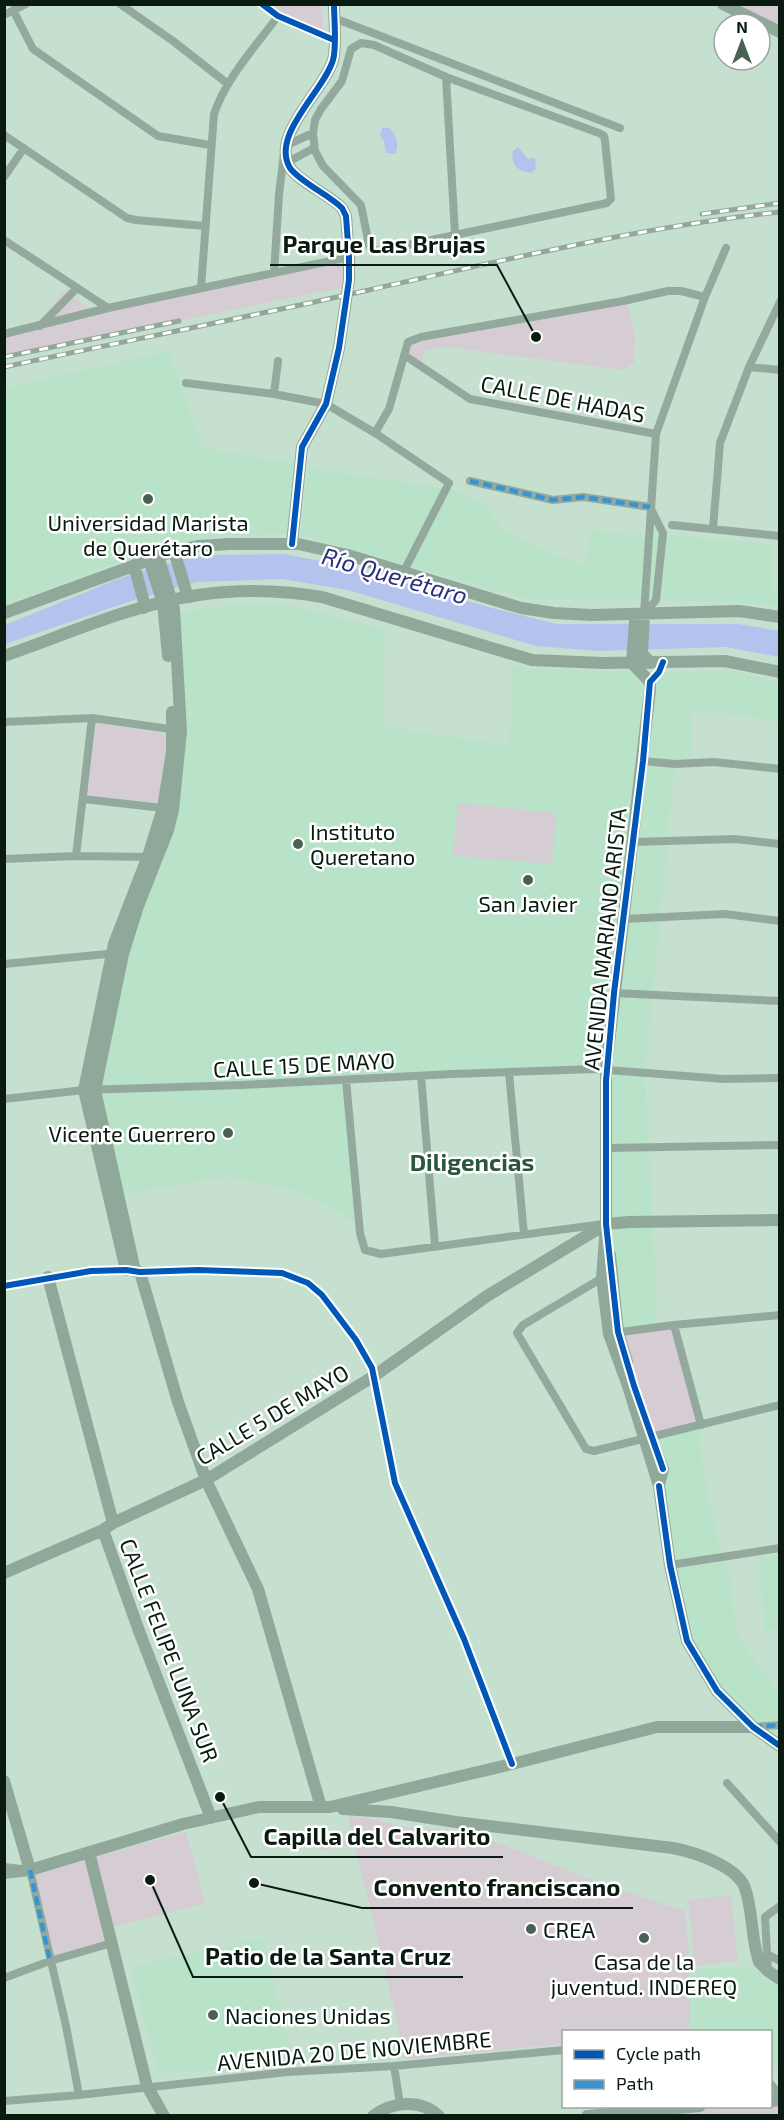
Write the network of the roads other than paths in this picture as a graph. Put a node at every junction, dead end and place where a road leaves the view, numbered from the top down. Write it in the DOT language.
graph roads {
  1 [pos="26,4"];
  2 [pos="120,4"];
  3 [pos="262,4"];
  4 [pos="334,4"];
  5 [pos="723,4"];
  6 [pos="13,10"];
  7 [pos="4,15"];
  8 [pos="278,16"];
  9 [pos="334,18"];
  10 [pos="780,32"];
  11 [pos="334,40"];
  12 [pos="446,77"];
  13 [pos="228,84"];
  14 [pos="620,128"];
  15 [pos="312,133"];
  16 [pos="4,135"];
  17 [pos="210,145"];
  18 [pos="285,146"];
  19 [pos="24,148"];
  20 [pos="314,148"];
  21 [pos="288,162"];
  22 [pos="4,177"];
  23 [pos="205,226"];
  24 [pos="455,234"];
  25 [pos="4,240"];
  26 [pos="726,248"];
  27 [pos="350,257"];
  28 [pos="274,273"];
  29 [pos="77,288"];
  30 [pos="201,288"];
  31 [pos="705,297"];
  32 [pos="780,302"];
  33 [pos="108,308"];
  34 [pos="40,326"];
  35 [pos="4,334"];
  36 [pos="404,356"];
  37 [pos="278,362"];
  38 [pos="749,367"];
  39 [pos="780,370"];
  40 [pos="186,383"];
  41 [pos="274,394"];
  42 [pos="326,404"];
  43 [pos="375,433"];
  44 [pos="656,434"];
  45 [pos="470,481"];
  46 [pos="650,507"];
  47 [pos="672,525"];
  48 [pos="713,529"];
  49 [pos="780,536"];
  50 [pos="292,544"];
  51 [pos="175,556"];
  52 [pos="155,561"];
  53 [pos="135,568"];
  54 [pos="404,571"];
  55 [pos="187,592"];
  56 [pos="167,599"];
  57 [pos="144,604"];
  58 [pos="4,613"];
  59 [pos="780,617"];
  60 [pos="637,620"];
  61 [pos="4,656"];
  62 [pos="635,656"];
  63 [pos="657,662"];
  64 [pos="780,672"];
  65 [pos="650,682"];
  66 [pos="92,718"];
  67 [pos="4,722"];
  68 [pos="176,730"];
  69 [pos="643,761"];
  70 [pos="780,770"];
  71 [pos="83,799"];
  72 [pos="163,808"];
  73 [pos="633,842"];
  74 [pos="780,844"];
  75 [pos="76,856"];
  76 [pos="153,857"];
  77 [pos="4,859"];
  78 [pos="624,919"];
  79 [pos="780,921"];
  80 [pos="118,953"];
  81 [pos="4,964"];
  82 [pos="614,993"];
  83 [pos="780,1001"];
  84 [pos="606,1069"];
  85 [pos="509,1072"];
  86 [pos="421,1076"];
  87 [pos="780,1078"];
  88 [pos="346,1080"];
  89 [pos="90,1090"];
  90 [pos="4,1099"];
  91 [pos="780,1145"];
  92 [pos="607,1148"];
  93 [pos="780,1220"];
  94 [pos="606,1224"];
  95 [pos="524,1234"];
  96 [pos="435,1246"];
  97 [pos="134,1271"];
  98 [pos="48,1277"];
  99 [pos="602,1278"];
  100 [pos="4,1286"];
  101 [pos="780,1315"];
  102 [pos="674,1325"];
  103 [pos="614,1333"];
  104 [pos="374,1376"];
  105 [pos="780,1405"];
  106 [pos="701,1425"];
  107 [pos="648,1438"];
  108 [pos="206,1480"];
  109 [pos="108,1526"];
  110 [pos="780,1548"];
  111 [pos="670,1565"];
  112 [pos="4,1573"];
  113 [pos="780,1725"];
  114 [pos="753,1727"];
  115 [pos="780,1746"];
  116 [pos="512,1764"];
  117 [pos="4,1781"];
  118 [pos="727,1783"];
  119 [pos="325,1807"];
  120 [pos="211,1818"];
  121 [pos="780,1842"];
  122 [pos="90,1852"];
  123 [pos="4,1867"];
  124 [pos="30,1870"];
  125 [pos="4,1873"];
  126 [pos="780,1906"];
  127 [pos="112,1943"];
  128 [pos="767,1954"];
  129 [pos="50,1961"];
  130 [pos="780,1961"];
  131 [pos="768,1971"];
  132 [pos="4,1978"];
  133 [pos="780,1979"];
  134 [pos="562,2050"];
  135 [pos="394,2066"];
  136 [pos="772,2085"];
  137 [pos="147,2086"];
  138 [pos="79,2095"];
  139 [pos="780,2098"];
  140 [pos="4,2101"];
  141 [pos="400,2104"];
  142 [pos="675,2108"];
  143 [pos="164,2115"];
  144 [pos="373,2115"];
  145 [pos="439,2115"];
  146 [pos="587,2115"];
  1 -- 6 [label="street"];
  2 -- 13 [label="street"];
  3 -- 8 [label="street"];
  4 -- 9 [label="street"];
  5 -- 10 [label="street"];
  6 -- 7 [label="street"];
  6 -- 17 [label="street"];
  8 -- 11 [label="street"];
  8 -- 13 [label="street"];
  9 -- 11 [label="street"];
  9 -- 14 [label="street"];
  11 -- 18 [label="street"];
  12 -- 15 [label="street"];
  12 -- 24 [label="street"];
  12 -- 24 [label="street"];
  13 -- 17 [label="street"];
  15 -- 18 [label="street"];
  15 -- 20 [label="street"];
  16 -- 19 [label="street"];
  17 -- 23 [label="street"];
  18 -- 21 [label="street"];
  18 -- 28 [label="street"];
  19 -- 22 [label="street"];
  19 -- 23 [label="street"];
  20 -- 21 [label="street"];
  20 -- 24 [label="street"];
  21 -- 27 [label="street"];
  23 -- 30 [label="street"];
  25 -- 29 [label="street"];
  26 -- 31 [label="street"];
  27 -- 28 [label="street"];
  27 -- 42 [label="street"];
  28 -- 30 [label="street"];
  29 -- 33 [label="street"];
  29 -- 34 [label="street"];
  30 -- 33 [label="street"];
  31 -- 36 [label="street"];
  31 -- 44 [label="street"];
  32 -- 38 [label="street"];
  33 -- 34 [label="street"];
  34 -- 35 [label="street"];
  36 -- 43 [label="street"];
  36 -- 44 [label="street, CALLE DE HADAS"];
  37 -- 41 [label="street"];
  38 -- 39 [label="street"];
  38 -- 48 [label="street"];
  40 -- 41 [label="street"];
  41 -- 42 [label="street"];
  42 -- 43 [label="street"];
  42 -- 50 [label="street"];
  43 -- 54 [label="street"];
  44 -- 46 [label="street"];
  45 -- 46 [label="street"];
  46 -- 60 [label="street"];
  46 -- 60 [label="street"];
  47 -- 48 [label="street"];
  48 -- 49 [label="street"];
  50 -- 51 [label="street"];
  50 -- 54 [label="street"];
  51 -- 52 [label="street"];
  51 -- 55 [label="street"];
  52 -- 53 [label="street"];
  52 -- 56 [label="street"];
  53 -- 57 [label="street"];
  53 -- 58 [label="street"];
  54 -- 60 [label="street"];
  55 -- 56 [label="street"];
  55 -- 62 [label="street"];
  56 -- 57 [label="street"];
  56 -- 68 [label="street"];
  57 -- 61 [label="street"];
  59 -- 60 [label="street"];
  60 -- 62 [label="street"];
  62 -- 63 [label="street"];
  62 -- 65 [label="street"];
  63 -- 64 [label="street"];
  63 -- 65 [label="street, AVENIDA MARIANO ARISTA"];
  65 -- 69 [label="street, AVENIDA MARIANO ARISTA"];
  66 -- 67 [label="street"];
  66 -- 68 [label="street"];
  66 -- 71 [label="street"];
  68 -- 72 [label="street"];
  68 -- 76 [label="street"];
  69 -- 70 [label="street"];
  69 -- 73 [label="street, AVENIDA MARIANO ARISTA"];
  71 -- 72 [label="street"];
  71 -- 75 [label="street"];
  72 -- 76 [label="street"];
  73 -- 74 [label="street"];
  73 -- 78 [label="street, AVENIDA MARIANO ARISTA"];
  75 -- 76 [label="street"];
  75 -- 77 [label="street"];
  76 -- 80 [label="street"];
  78 -- 79 [label="street"];
  78 -- 82 [label="street, AVENIDA MARIANO ARISTA"];
  80 -- 81 [label="street"];
  80 -- 89 [label="street"];
  82 -- 83 [label="street"];
  82 -- 84 [label="street, AVENIDA MARIANO ARISTA"];
  84 -- 85 [label="street, CALLE 15 DE MAYO"];
  84 -- 87 [label="street, CALLE 15 DE MAYO"];
  84 -- 92 [label="street, AVENIDA MARIANO ARISTA"];
  85 -- 86 [label="street, CALLE 15 DE MAYO"];
  85 -- 95 [label="street"];
  86 -- 88 [label="street, CALLE 15 DE MAYO"];
  86 -- 96 [label="street"];
  88 -- 89 [label="street, CALLE 15 DE MAYO"];
  88 -- 96 [label="street"];
  89 -- 90 [label="street, CALLE 15 DE MAYO"];
  89 -- 97 [label="street"];
  91 -- 92 [label="street"];
  92 -- 94 [label="street, AVENIDA MARIANO ARISTA"];
  93 -- 94 [label="street"];
  94 -- 95 [label="street"];
  94 -- 99 [label="street"];
  94 -- 103 [label="street"];
  94 -- 104 [label="street, CALLE 5 DE MAYO"];
  95 -- 96 [label="street"];
  97 -- 98 [label="street"];
  97 -- 104 [label="street"];
  97 -- 108 [label="street"];
  98 -- 100 [label="street"];
  98 -- 109 [label="street, CALLE FELIPE LUNA SUR"];
  99 -- 103 [label="street"];
  99 -- 107 [label="street"];
  101 -- 102 [label="street"];
  102 -- 103 [label="street"];
  102 -- 106 [label="street"];
  103 -- 107 [label="street"];
  104 -- 108 [label="street, CALLE 5 DE MAYO"];
  104 -- 116 [label="street"];
  105 -- 106 [label="street"];
  106 -- 107 [label="street"];
  107 -- 111 [label="street"];
  108 -- 109 [label="street, CALLE 5 DE MAYO"];
  108 -- 119 [label="street"];
  109 -- 112 [label="street, CALLE 5 DE MAYO"];
  109 -- 120 [label="street, CALLE FELIPE LUNA SUR"];
  110 -- 111 [label="street"];
  111 -- 114 [label="street"];
  113 -- 114 [label="street"];
  114 -- 115 [label="street"];
  114 -- 116 [label="street"];
  116 -- 119 [label="street"];
  117 -- 124 [label="street"];
  118 -- 121 [label="street"];
  119 -- 120 [label="street"];
  119 -- 131 [label="street"];
  120 -- 122 [label="street"];
  122 -- 124 [label="street"];
  122 -- 127 [label="street"];
  123 -- 124 [label="street"];
  124 -- 125 [label="street"];
  124 -- 129 [label="street"];
  126 -- 128 [label="street"];
  127 -- 129 [label="street"];
  127 -- 137 [label="street"];
  128 -- 130 [label="street"];
  128 -- 131 [label="street"];
  129 -- 132 [label="street"];
  129 -- 138 [label="street"];
  131 -- 133 [label="street"];
  134 -- 135 [label="street, AVENIDA 20 DE NOVIEMBRE"];
  135 -- 137 [label="street, AVENIDA 20 DE NOVIEMBRE"];
  135 -- 141 [label="street"];
  136 -- 139 [label="street"];
  137 -- 138 [label="street, AVENIDA 20 DE NOVIEMBRE"];
  137 -- 143 [label="street"];
  138 -- 140 [label="street, AVENIDA 20 DE NOVIEMBRE"];
  141 -- 144 [label="street"];
  141 -- 145 [label="street"];
  142 -- 146 [label="street"];
}
